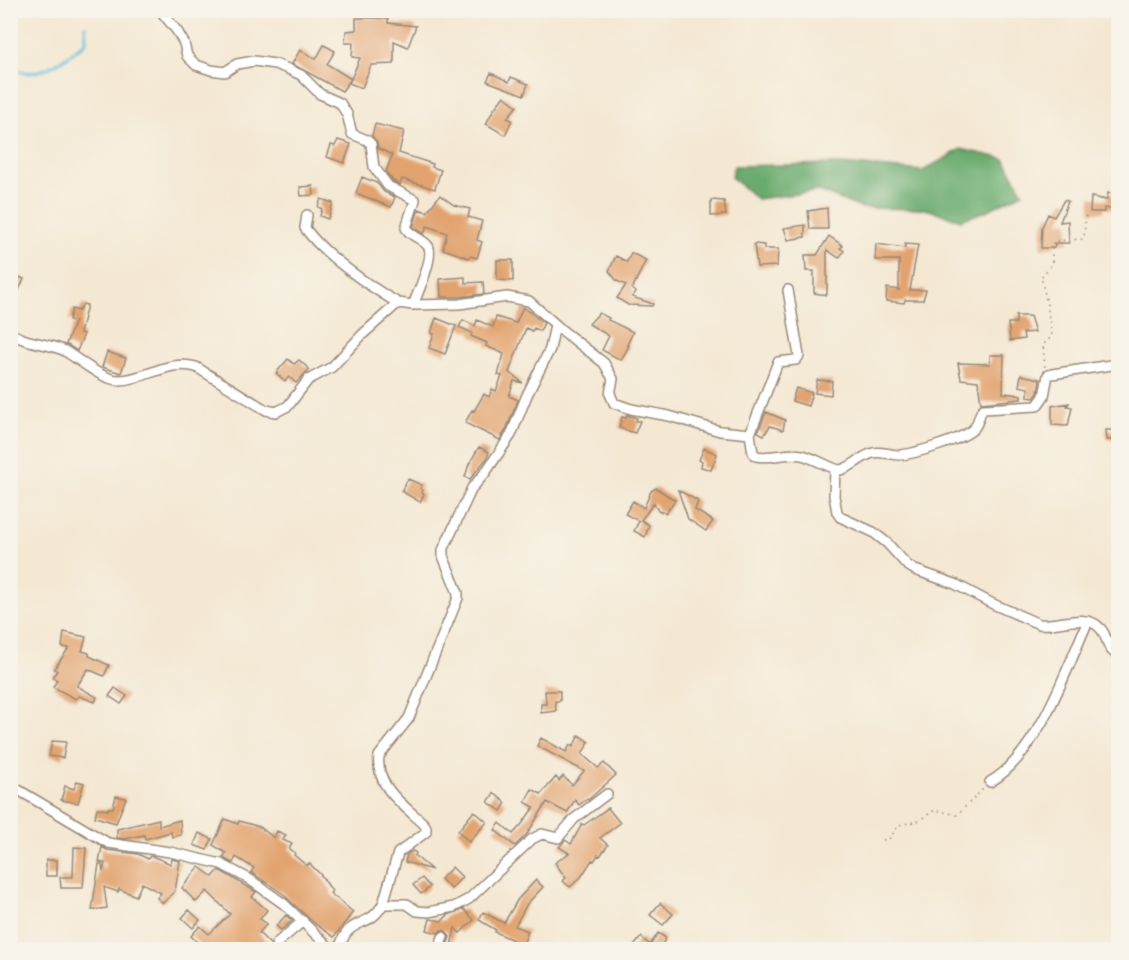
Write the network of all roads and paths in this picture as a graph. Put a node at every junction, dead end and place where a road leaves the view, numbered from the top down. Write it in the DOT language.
graph roads {
  1 [pos="160,10"];
  2 [pos="1086,212"];
  3 [pos="307,215"];
  4 [pos="788,290"];
  5 [pos="398,303"];
  6 [pos="413,305"];
  7 [pos="555,326"];
  8 [pos="10,332"];
  9 [pos="1119,364"];
  10 [pos="1046,380"];
  11 [pos="750,434"];
  12 [pos="835,469"];
  13 [pos="1088,621"];
  14 [pos="1119,655"];
  15 [pos="990,782"];
  16 [pos="10,785"];
  17 [pos="607,794"];
  18 [pos="882,840"];
  19 [pos="383,904"];
  20 [pos="303,921"];
  21 [pos="443,937"];
  22 [pos="278,944"];
  23 [pos="332,950"];
  24 [pos="339,950"];
  25 [pos="438,950"];
  1 -- 6 [label="street"];
  2 -- 10 [label="path"];
  3 -- 5 [label="street"];
  4 -- 11 [label="street"];
  5 -- 6 [label="street"];
  5 -- 8 [label="street"];
  6 -- 7 [label="street"];
  7 -- 11 [label="street"];
  7 -- 19 [label="street"];
  9 -- 10 [label="street"];
  10 -- 12 [label="street"];
  11 -- 12 [label="street"];
  12 -- 13 [label="street"];
  13 -- 14 [label="street"];
  13 -- 15 [label="street"];
  15 -- 18 [label="path"];
  16 -- 20 [label="street"];
  17 -- 19 [label="street"];
  19 -- 24 [label="street"];
  20 -- 22 [label="street"];
  20 -- 23 [label="street"];
  21 -- 25 [label="street"];
}
